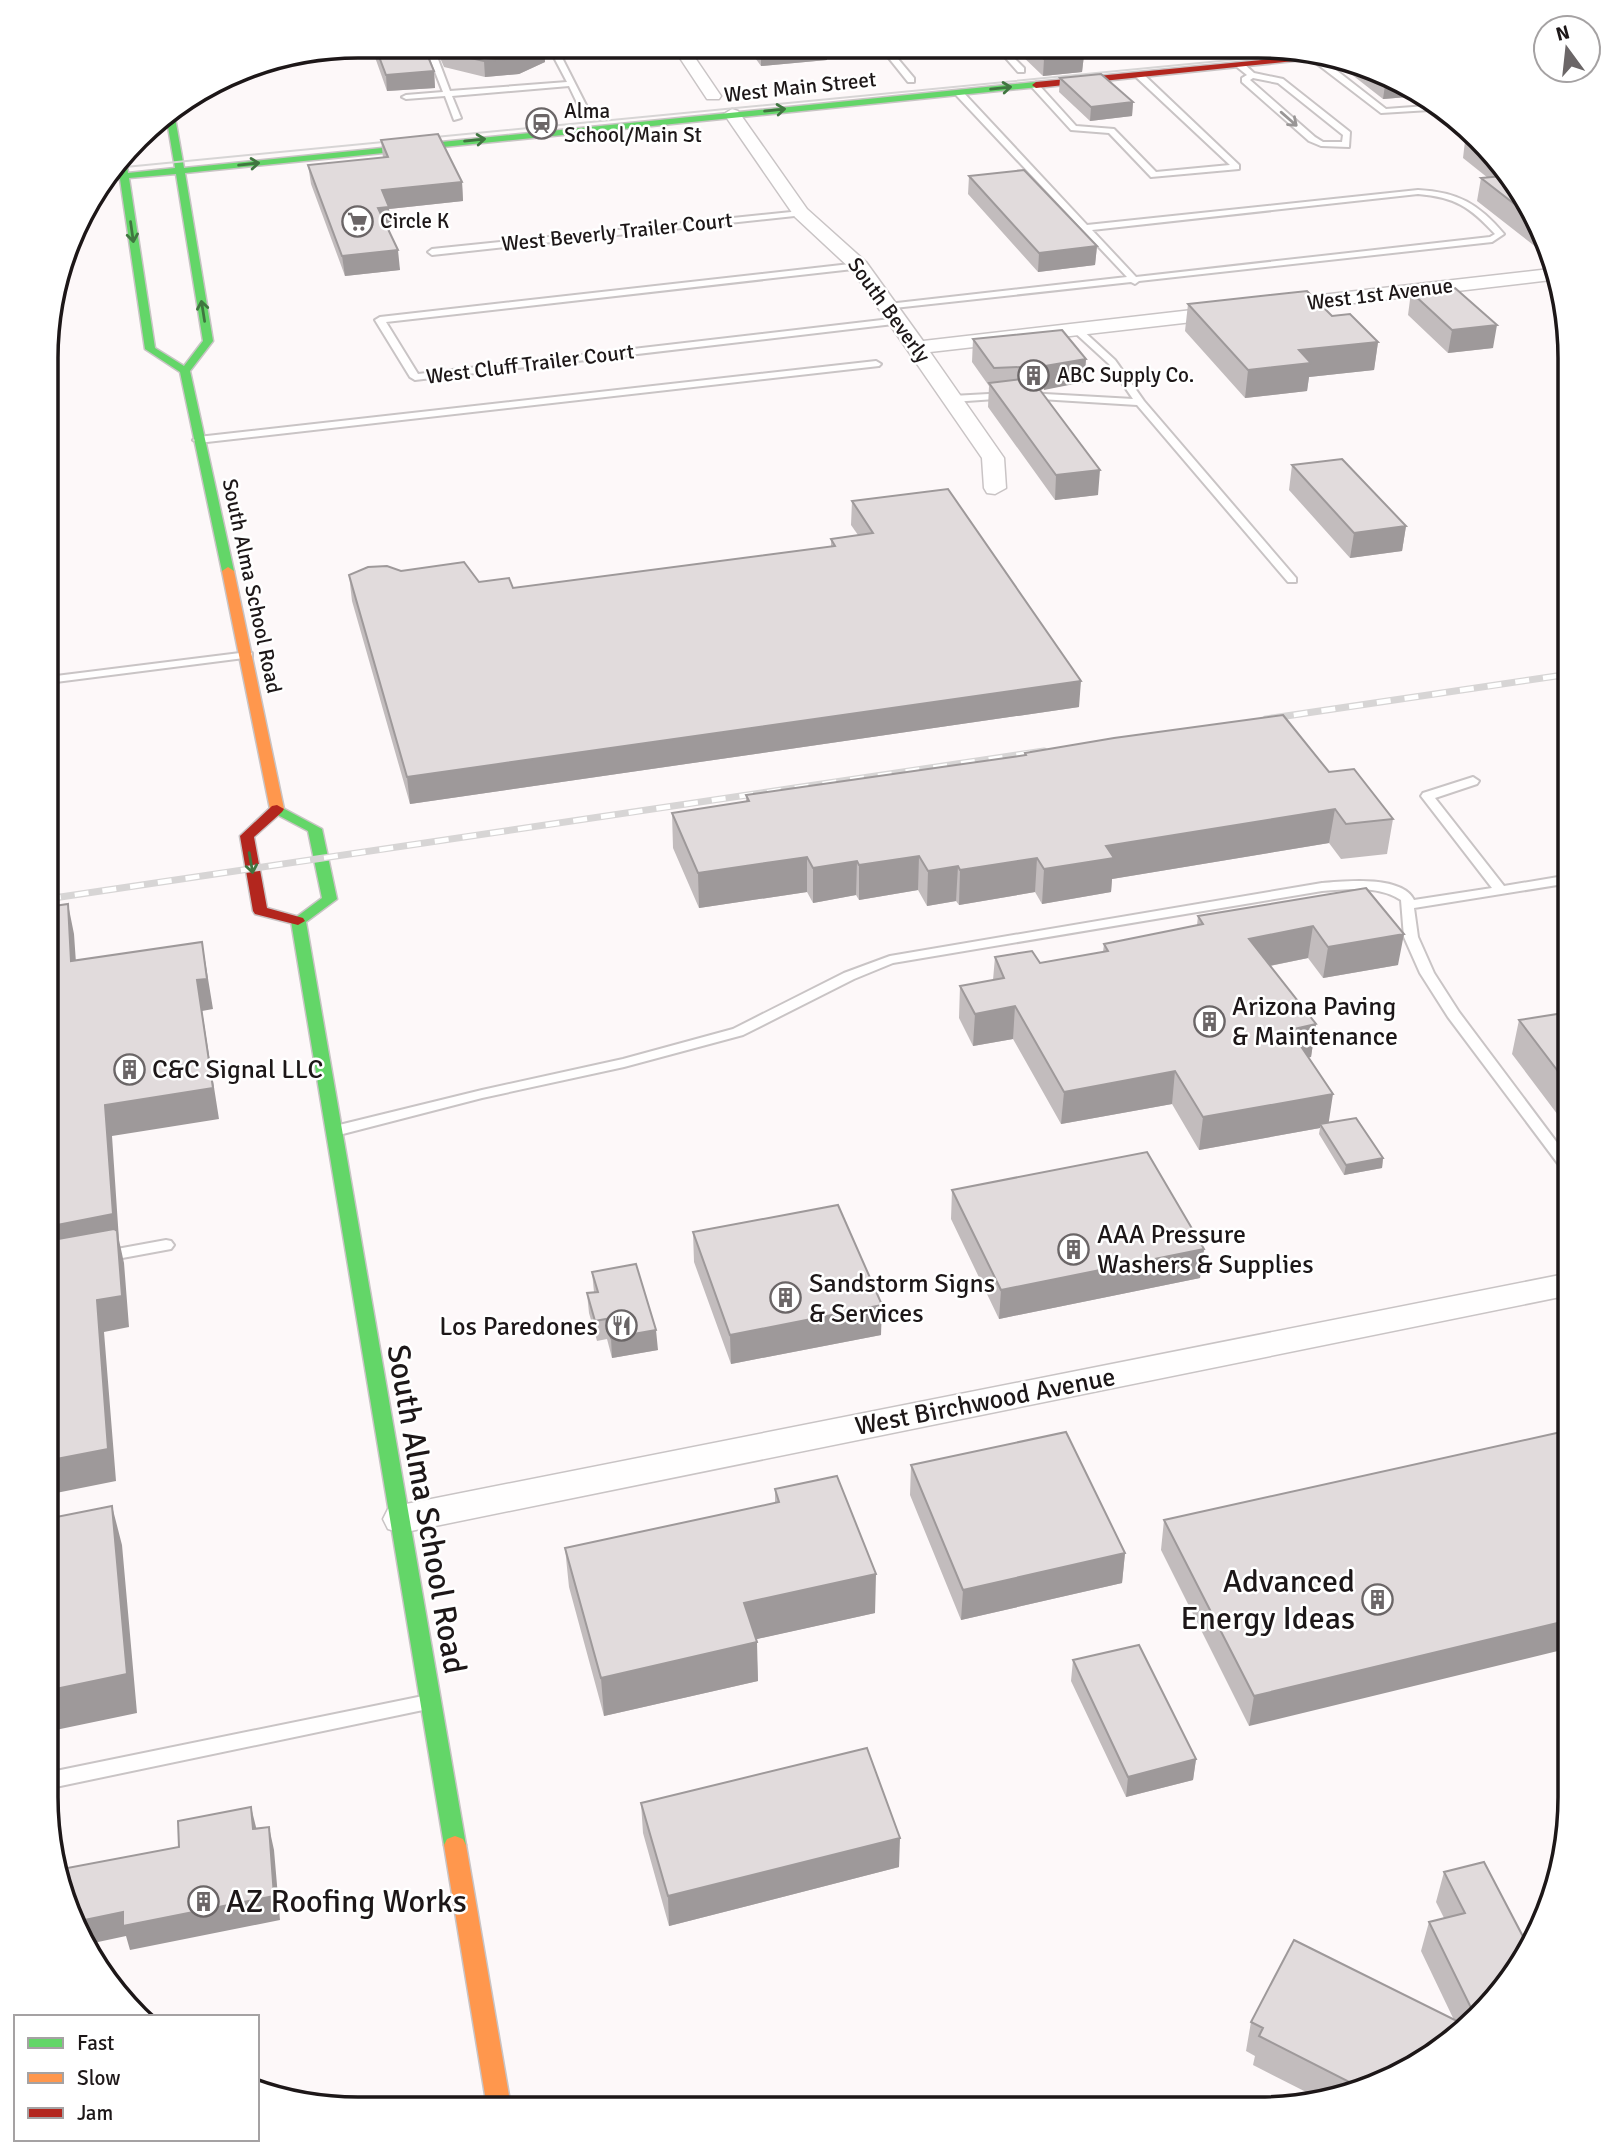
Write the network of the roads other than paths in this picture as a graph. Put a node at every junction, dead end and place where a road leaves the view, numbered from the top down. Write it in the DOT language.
graph roads {
  1 [pos="434,58"];
  2 [pos="558,58"];
  3 [pos="689,58"];
  4 [pos="896,58"];
  5 [pos="1010,58"];
  6 [pos="1151,58"];
  7 [pos="1300,61"];
  8 [pos="1334,68"];
  9 [pos="1021,70"];
  10 [pos="1246,70"];
  11 [pos="1139,75"];
  12 [pos="952,76"];
  13 [pos="918,79"];
  14 [pos="884,82"];
  15 [pos="571,84"];
  16 [pos="1034,85"];
  17 [pos="959,93"];
  18 [pos="448,94"];
  19 [pos="720,96"];
  20 [pos="406,97"];
  21 [pos="693,98"];
  22 [pos="583,107"];
  23 [pos="1425,108"];
  24 [pos="732,114"];
  25 [pos="457,118"];
  26 [pos="173,122"];
  27 [pos="153,148"];
  28 [pos="181,154"];
  29 [pos="127,166"];
  30 [pos="124,171"];
  31 [pos="801,213"];
  32 [pos="1085,228"];
  33 [pos="432,252"];
  34 [pos="859,265"];
  35 [pos="1546,275"];
  36 [pos="1135,281"];
  37 [pos="893,314"];
  38 [pos="1076,329"];
  39 [pos="917,348"];
  40 [pos="876,364"];
  41 [pos="185,371"];
  42 [pos="952,399"];
  43 [pos="1140,402"];
  44 [pos="198,440"];
  45 [pos="995,488"];
  46 [pos="1292,580"];
  47 [pos="248,655"];
  48 [pos="58,679"];
  49 [pos="1473,781"];
  50 [pos="277,809"];
  51 [pos="1558,881"];
  52 [pos="1501,890"];
  53 [pos="1407,905"];
  54 [pos="298,921"];
  55 [pos="334,1132"];
  56 [pos="1558,1154"];
  57 [pos="166,1245"];
  58 [pos="86,1259"];
  59 [pos="1558,1286"];
  60 [pos="401,1519"];
  61 [pos="431,1702"];
  62 [pos="58,1778"];
  63 [pos="497,2097"];
  1 -- 18 [label="lane"];
  2 -- 15 [label="lane"];
  3 -- 19 [label="street"];
  4 -- 13 [label="lane"];
  5 -- 9 [label="lane"];
  6 -- 9 [label="main road"];
  7 -- 10 [label="main road, West Main Street"];
  8 -- 23 [label="lane"];
  9 -- 12 [label="main road"];
  10 -- 10 [label="lane, one-way"];
  10 -- 11 [label="main road, West Main Street"];
  11 -- 16 [label="main road, West Main Street"];
  11 -- 16 [label="lane"];
  13 -- 14 [label="main road, West Main Street"];
  15 -- 18 [label="lane"];
  15 -- 22 [label="lane"];
  17 -- 16 [label="main road, West Main Street, one-way"];
  24 -- 17 [label="main road, West Main Street, one-way"];
  17 -- 32 [label="lane"];
  18 -- 20 [label="lane"];
  18 -- 25 [label="lane"];
  19 -- 21 [label="main road, West Main Street"];
  28 -- 24 [label="main road, West Main Street, one-way"];
  24 -- 31 [label="street, South Beverly"];
  26 -- 28 [label="main road"];
  27 -- 28 [label="main road, West Main Street"];
  28 -- 29 [label="main road, West Main Street"];
  41 -- 28 [label="main road, one-way"];
  30 -- 41 [label="main road, one-way"];
  31 -- 33 [label="lane, West Beverly Trailer Court"];
  31 -- 34 [label="street, South Beverly"];
  32 -- 36 [label="lane"];
  32 -- 36 [label="lane"];
  34 -- 37 [label="street, South Beverly"];
  34 -- 37 [label="lane, West Cluff Trailer Court"];
  35 -- 38 [label="street, West 1st Avenue"];
  36 -- 37 [label="lane"];
  37 -- 39 [label="street, South Beverly"];
  38 -- 39 [label="street, West 1st Avenue"];
  38 -- 43 [label="lane"];
  39 -- 42 [label="street, South Beverly"];
  40 -- 44 [label="lane"];
  41 -- 44 [label="main road, South Alma School Road"];
  42 -- 43 [label="lane"];
  42 -- 45 [label="street, South Beverly"];
  43 -- 46 [label="lane"];
  44 -- 47 [label="main road, South Alma School Road"];
  47 -- 48 [label="lane"];
  47 -- 50 [label="main road, South Alma School Road"];
  49 -- 52 [label="lane"];
  50 -- 54 [label="main road"];
  50 -- 54 [label="main road, one-way"];
  51 -- 52 [label="lane"];
  52 -- 53 [label="lane"];
  53 -- 55 [label="lane"];
  53 -- 56 [label="lane"];
  54 -- 55 [label="main road, South Alma School Road"];
  55 -- 60 [label="main road, South Alma School Road"];
  57 -- 58 [label="lane"];
  59 -- 60 [label="street, West Birchwood Avenue"];
  60 -- 61 [label="main road, South Alma School Road"];
  61 -- 62 [label="lane"];
  61 -- 63 [label="main road, South Alma School Road"];
}
